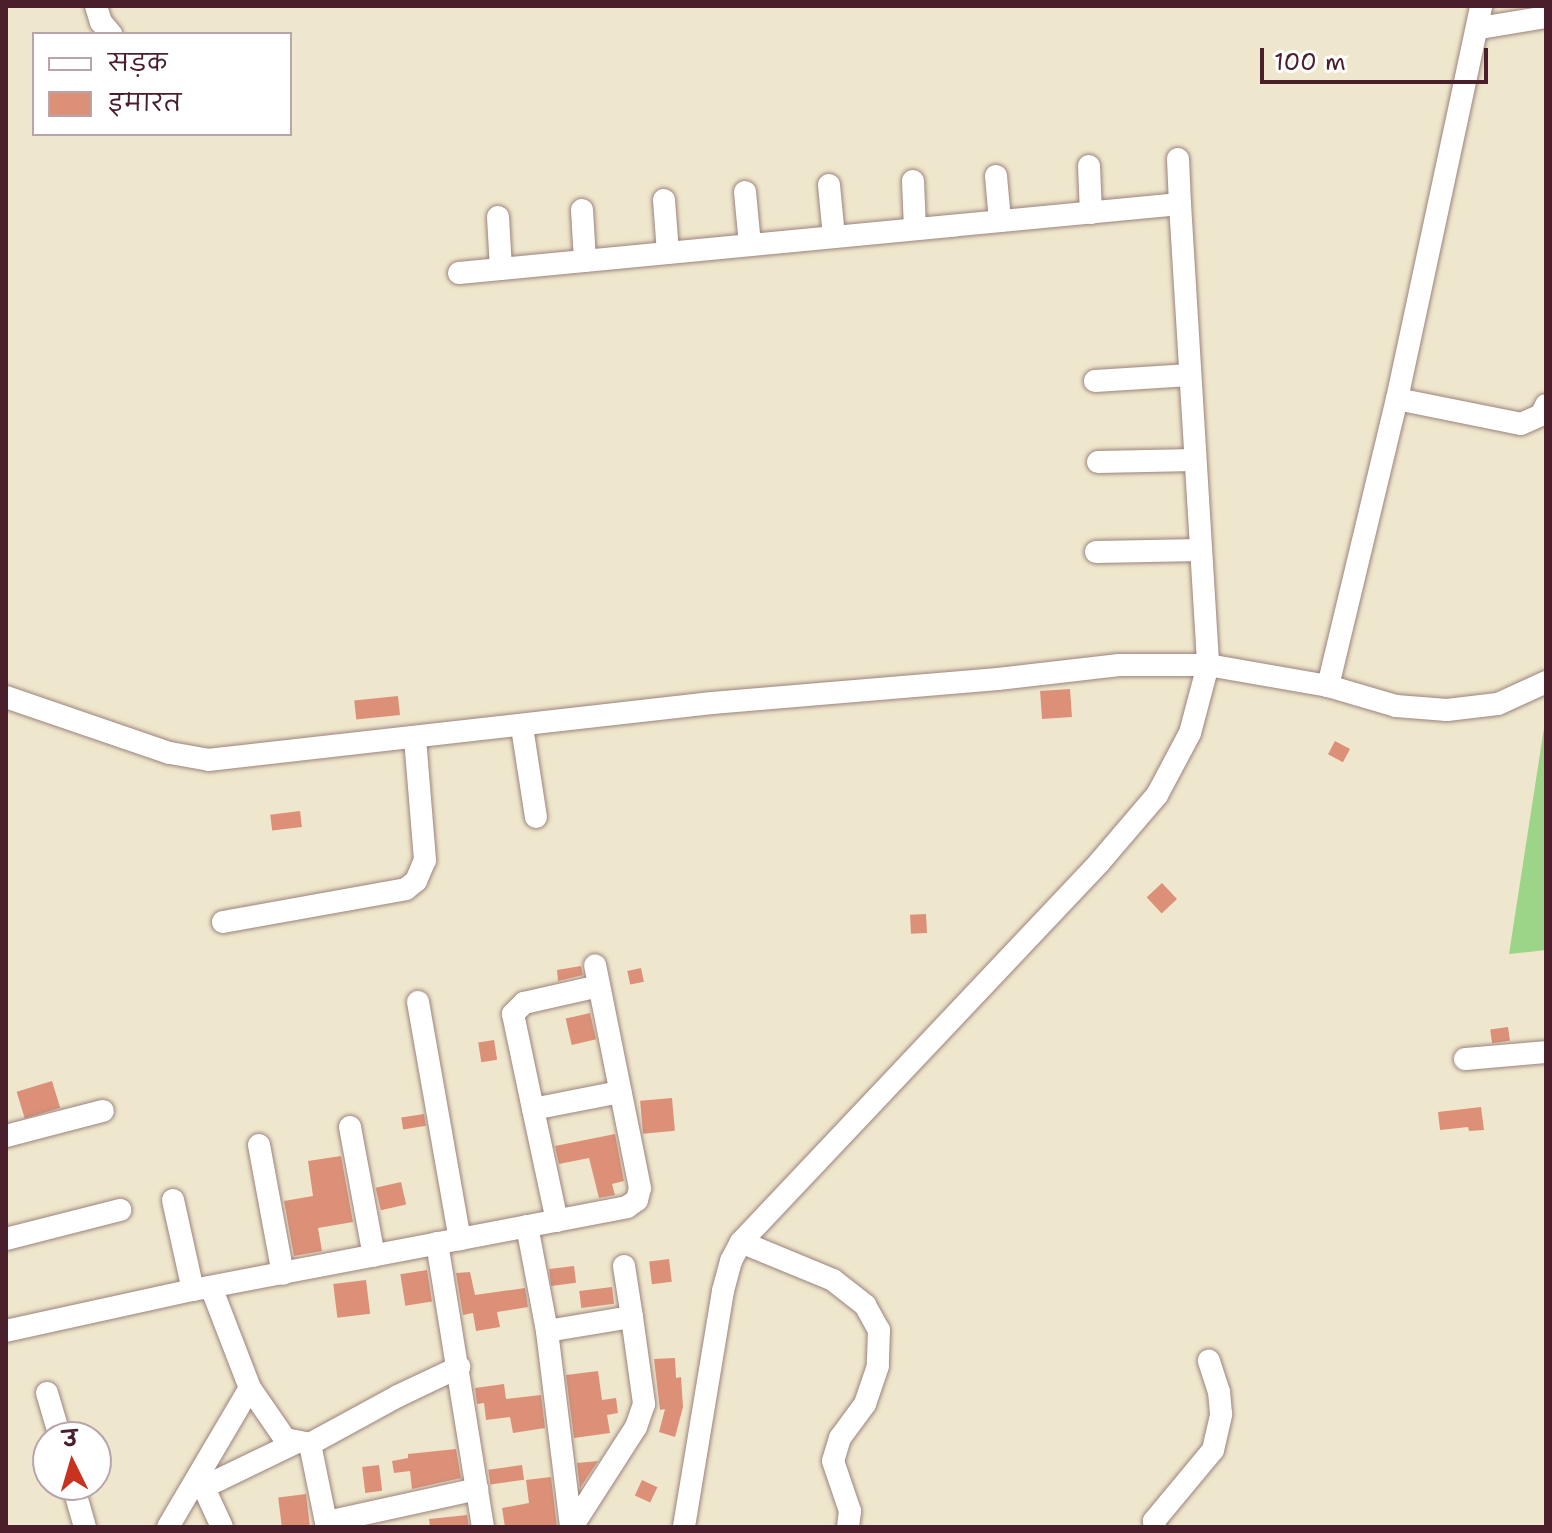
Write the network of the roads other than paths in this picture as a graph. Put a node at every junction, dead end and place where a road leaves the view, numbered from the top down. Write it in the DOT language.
graph roads {
  1 [pos="96,6"];
  2 [pos="1480,17"];
  3 [pos="1546,17"];
  4 [pos="109,32"];
  5 [pos="1178,159"];
  6 [pos="1089,166"];
  7 [pos="996,176"];
  8 [pos="913,181"];
  9 [pos="829,185"];
  10 [pos="745,192"];
  11 [pos="664,200"];
  12 [pos="1180,204"];
  13 [pos="582,210"];
  14 [pos="1091,213"];
  15 [pos="498,217"];
  16 [pos="1000,221"];
  17 [pos="915,229"];
  18 [pos="834,237"];
  19 [pos="750,245"];
  20 [pos="668,253"];
  21 [pos="585,261"];
  22 [pos="501,269"];
  23 [pos="459,273"];
  24 [pos="1190,375"];
  25 [pos="1095,381"];
  26 [pos="1397,399"];
  27 [pos="1546,405"];
  28 [pos="1195,460"];
  29 [pos="1098,462"];
  30 [pos="1201,550"];
  31 [pos="1096,552"];
  32 [pos="1208,665"];
  33 [pos="1546,682"];
  34 [pos="1328,686"];
  35 [pos="6,697"];
  36 [pos="522,727"];
  37 [pos="415,738"];
  38 [pos="536,817"];
  39 [pos="223,922"];
  40 [pos="418,1002"];
  41 [pos="1546,1052"];
  42 [pos="1465,1059"];
  43 [pos="620,1092"];
  44 [pos="533,1109"];
  45 [pos="103,1111"];
  46 [pos="350,1127"];
  47 [pos="6,1136"];
  48 [pos="259,1145"];
  49 [pos="173,1200"];
  50 [pos="120,1210"];
  51 [pos="557,1221"];
  52 [pos="527,1226"];
  53 [pos="6,1239"];
  54 [pos="460,1239"];
  55 [pos="741,1242"];
  56 [pos="437,1243"];
  57 [pos="374,1256"];
  58 [pos="624,1266"];
  59 [pos="283,1274"];
  60 [pos="202,1288"];
  61 [pos="632,1317"];
  62 [pos="6,1331"];
  63 [pos="547,1331"];
  64 [pos="1209,1361"];
  65 [pos="459,1367"];
  66 [pos="250,1388"];
  67 [pos="47,1393"];
  68 [pos="55,1421"];
  69 [pos="302,1444"];
  70 [pos="202,1482"];
  71 [pos="477,1489"];
  72 [pos="78,1501"];
  73 [pos="327,1524"];
  74 [pos="572,1526"];
  75 [pos="85,1527"];
  76 [pos="168,1527"];
  77 [pos="222,1527"];
  78 [pos="483,1527"];
  79 [pos="684,1527"];
  80 [pos="848,1527"];
  81 [pos="1155,1527"];
  1 -- 4 [label="street"];
  2 -- 3 [label="street"];
  2 -- 26 [label="street"];
  5 -- 12 [label="street"];
  6 -- 14 [label="street"];
  7 -- 16 [label="street"];
  8 -- 17 [label="street"];
  9 -- 18 [label="street"];
  10 -- 19 [label="street"];
  11 -- 20 [label="street"];
  12 -- 14 [label="street"];
  12 -- 24 [label="street"];
  13 -- 21 [label="street"];
  14 -- 16 [label="street"];
  15 -- 22 [label="street"];
  16 -- 17 [label="street"];
  17 -- 18 [label="street"];
  18 -- 19 [label="street"];
  19 -- 20 [label="street"];
  20 -- 21 [label="street"];
  21 -- 22 [label="street"];
  22 -- 23 [label="street"];
  24 -- 25 [label="street"];
  24 -- 28 [label="street"];
  26 -- 27 [label="street"];
  26 -- 34 [label="street"];
  28 -- 29 [label="street"];
  28 -- 30 [label="street"];
  30 -- 31 [label="street"];
  30 -- 32 [label="street"];
  32 -- 34 [label="street"];
  32 -- 36 [label="street"];
  32 -- 55 [label="street"];
  33 -- 34 [label="street"];
  35 -- 37 [label="street"];
  36 -- 37 [label="street"];
  36 -- 38 [label="street"];
  37 -- 39 [label="street"];
  40 -- 54 [label="street"];
  41 -- 42 [label="street"];
  43 -- 44 [label="street"];
  43 -- 44 [label="street"];
  43 -- 51 [label="street"];
  44 -- 51 [label="street"];
  45 -- 47 [label="street"];
  46 -- 57 [label="street"];
  48 -- 59 [label="street"];
  49 -- 60 [label="street"];
  50 -- 53 [label="street"];
  51 -- 52 [label="street"];
  52 -- 54 [label="street"];
  52 -- 63 [label="street"];
  54 -- 56 [label="street"];
  55 -- 79 [label="street"];
  55 -- 80 [label="street"];
  56 -- 57 [label="street"];
  56 -- 65 [label="street"];
  57 -- 59 [label="street"];
  58 -- 61 [label="street"];
  59 -- 60 [label="street"];
  60 -- 62 [label="street"];
  60 -- 66 [label="street"];
  61 -- 63 [label="street"];
  61 -- 74 [label="street"];
  63 -- 74 [label="street"];
  64 -- 81 [label="street"];
  65 -- 69 [label="street"];
  65 -- 71 [label="street"];
  66 -- 69 [label="street"];
  66 -- 70 [label="street"];
  67 -- 68 [label="street"];
  69 -- 70 [label="street"];
  69 -- 73 [label="street"];
  70 -- 76 [label="street"];
  70 -- 77 [label="street"];
  71 -- 73 [label="street"];
  71 -- 78 [label="street"];
  72 -- 75 [label="street"];
}
